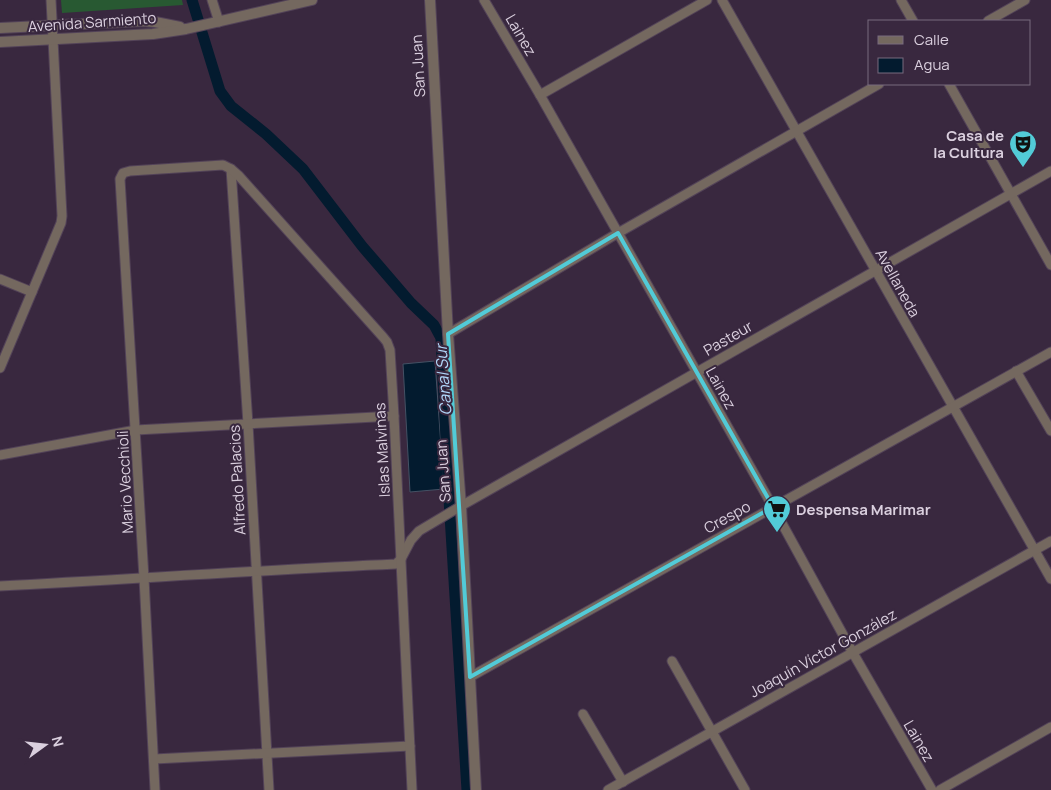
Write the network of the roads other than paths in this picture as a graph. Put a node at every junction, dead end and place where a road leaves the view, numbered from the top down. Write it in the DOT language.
graph roads {
  1 [pos="51,0"];
  2 [pos="212,0"];
  3 [pos="312,0"];
  4 [pos="430,0"];
  5 [pos="484,0"];
  6 [pos="707,0"];
  7 [pos="722,0"];
  8 [pos="901,0"];
  9 [pos="1025,0"];
  10 [pos="912,20"];
  11 [pos="990,20"];
  12 [pos="216,22"];
  13 [pos="53,25"];
  14 [pos="0,28"];
  15 [pos="186,29"];
  16 [pos="54,39"];
  17 [pos="0,42"];
  18 [pos="878,85"];
  19 [pos="949,85"];
  20 [pos="540,95"];
  21 [pos="797,131"];
  22 [pos="231,169"];
  23 [pos="1051,171"];
  24 [pos="1010,194"];
  25 [pos="618,233"];
  26 [pos="1051,265"];
  27 [pos="875,270"];
  28 [pos="0,279"];
  29 [pos="32,292"];
  30 [pos="448,334"];
  31 [pos="1051,352"];
  32 [pos="0,368"];
  33 [pos="1016,371"];
  34 [pos="696,372"];
  35 [pos="953,407"];
  36 [pos="394,416"];
  37 [pos="248,424"];
  38 [pos="136,430"];
  39 [pos="1051,431"];
  40 [pos="0,455"];
  41 [pos="461,506"];
  42 [pos="773,507"];
  43 [pos="400,522"];
  44 [pos="423,529"];
  45 [pos="1051,541"];
  46 [pos="1034,550"];
  47 [pos="401,559"];
  48 [pos="256,570"];
  49 [pos="144,578"];
  50 [pos="1051,579"];
  51 [pos="0,586"];
  52 [pos="852,653"];
  53 [pos="672,662"];
  54 [pos="470,677"];
  55 [pos="583,714"];
  56 [pos="1051,727"];
  57 [pos="712,732"];
  58 [pos="410,746"];
  59 [pos="267,753"];
  60 [pos="154,759"];
  61 [pos="623,782"];
  62 [pos="155,790"];
  63 [pos="269,790"];
  64 [pos="412,790"];
  65 [pos="476,790"];
  66 [pos="608,790"];
  67 [pos="745,790"];
  68 [pos="932,790"];
  69 [pos="940,790"];
  1 -- 13 [label="street"];
  2 -- 12 [label="street"];
  3 -- 12 [label="street, Avenida Sarmiento"];
  4 -- 30 [label="street, San Juan"];
  5 -- 20 [label="street, Lainez"];
  6 -- 20 [label="street"];
  7 -- 21 [label="street, Avellaneda"];
  8 -- 10 [label="street"];
  9 -- 11 [label="street"];
  12 -- 15 [label="street, Avenida Sarmiento"];
  13 -- 14 [label="street, Avenida Sarmiento"];
  13 -- 15 [label="street, Avenida Sarmiento"];
  13 -- 16 [label="street"];
  15 -- 16 [label="street, Avenida Sarmiento"];
  16 -- 17 [label="street, Avenida Sarmiento"];
  16 -- 29 [label="street"];
  18 -- 21 [label="street"];
  19 -- 24 [label="street"];
  20 -- 25 [label="street, Lainez"];
  21 -- 25 [label="street"];
  21 -- 27 [label="street, Avellaneda"];
  22 -- 36 [label="street, Islas Malvinas"];
  22 -- 37 [label="street, Alfredo Palacios"];
  22 -- 38 [label="street, Mario Vecchioli"];
  23 -- 24 [label="street, Pasteur"];
  24 -- 26 [label="street"];
  24 -- 27 [label="street, Pasteur"];
  25 -- 30 [label="street"];
  25 -- 34 [label="street, Lainez"];
  27 -- 34 [label="street, Pasteur"];
  27 -- 35 [label="street, Avellaneda"];
  28 -- 29 [label="street"];
  29 -- 32 [label="street"];
  30 -- 41 [label="street, San Juan"];
  31 -- 33 [label="street, Crespo"];
  33 -- 35 [label="street, Crespo"];
  33 -- 39 [label="street"];
  34 -- 41 [label="street, Pasteur"];
  34 -- 42 [label="street, Lainez"];
  35 -- 42 [label="street, Crespo"];
  35 -- 46 [label="street, Avellaneda"];
  36 -- 37 [label="street"];
  36 -- 43 [label="street, Islas Malvinas"];
  37 -- 38 [label="street"];
  37 -- 48 [label="street, Alfredo Palacios"];
  38 -- 40 [label="street"];
  38 -- 49 [label="street, Mario Vecchioli"];
  41 -- 44 [label="street, Pasteur"];
  41 -- 54 [label="street, San Juan"];
  42 -- 52 [label="street, Lainez"];
  42 -- 54 [label="street, Crespo"];
  43 -- 44 [label="street"];
  43 -- 47 [label="street, Islas Malvinas"];
  44 -- 47 [label="street, Pasteur"];
  45 -- 46 [label="street, Joaquín Víctor González"];
  46 -- 50 [label="street, Avellaneda"];
  46 -- 52 [label="street, Joaquín Víctor González"];
  47 -- 48 [label="street"];
  47 -- 58 [label="street, Islas Malvinas"];
  48 -- 49 [label="street"];
  48 -- 59 [label="street, Alfredo Palacios"];
  49 -- 51 [label="street"];
  49 -- 60 [label="street, Mario Vecchioli"];
  52 -- 57 [label="street, Joaquín Víctor González"];
  52 -- 68 [label="street, Lainez"];
  53 -- 57 [label="street"];
  54 -- 65 [label="street, San Juan"];
  55 -- 61 [label="street"];
  56 -- 69 [label="street"];
  57 -- 61 [label="street, Joaquín Víctor González"];
  57 -- 67 [label="street"];
  58 -- 59 [label="street"];
  58 -- 64 [label="street, Islas Malvinas"];
  59 -- 60 [label="street"];
  59 -- 63 [label="street, Alfredo Palacios"];
  60 -- 62 [label="street, Mario Vecchioli"];
  61 -- 66 [label="street, Joaquín Víctor González"];
}
